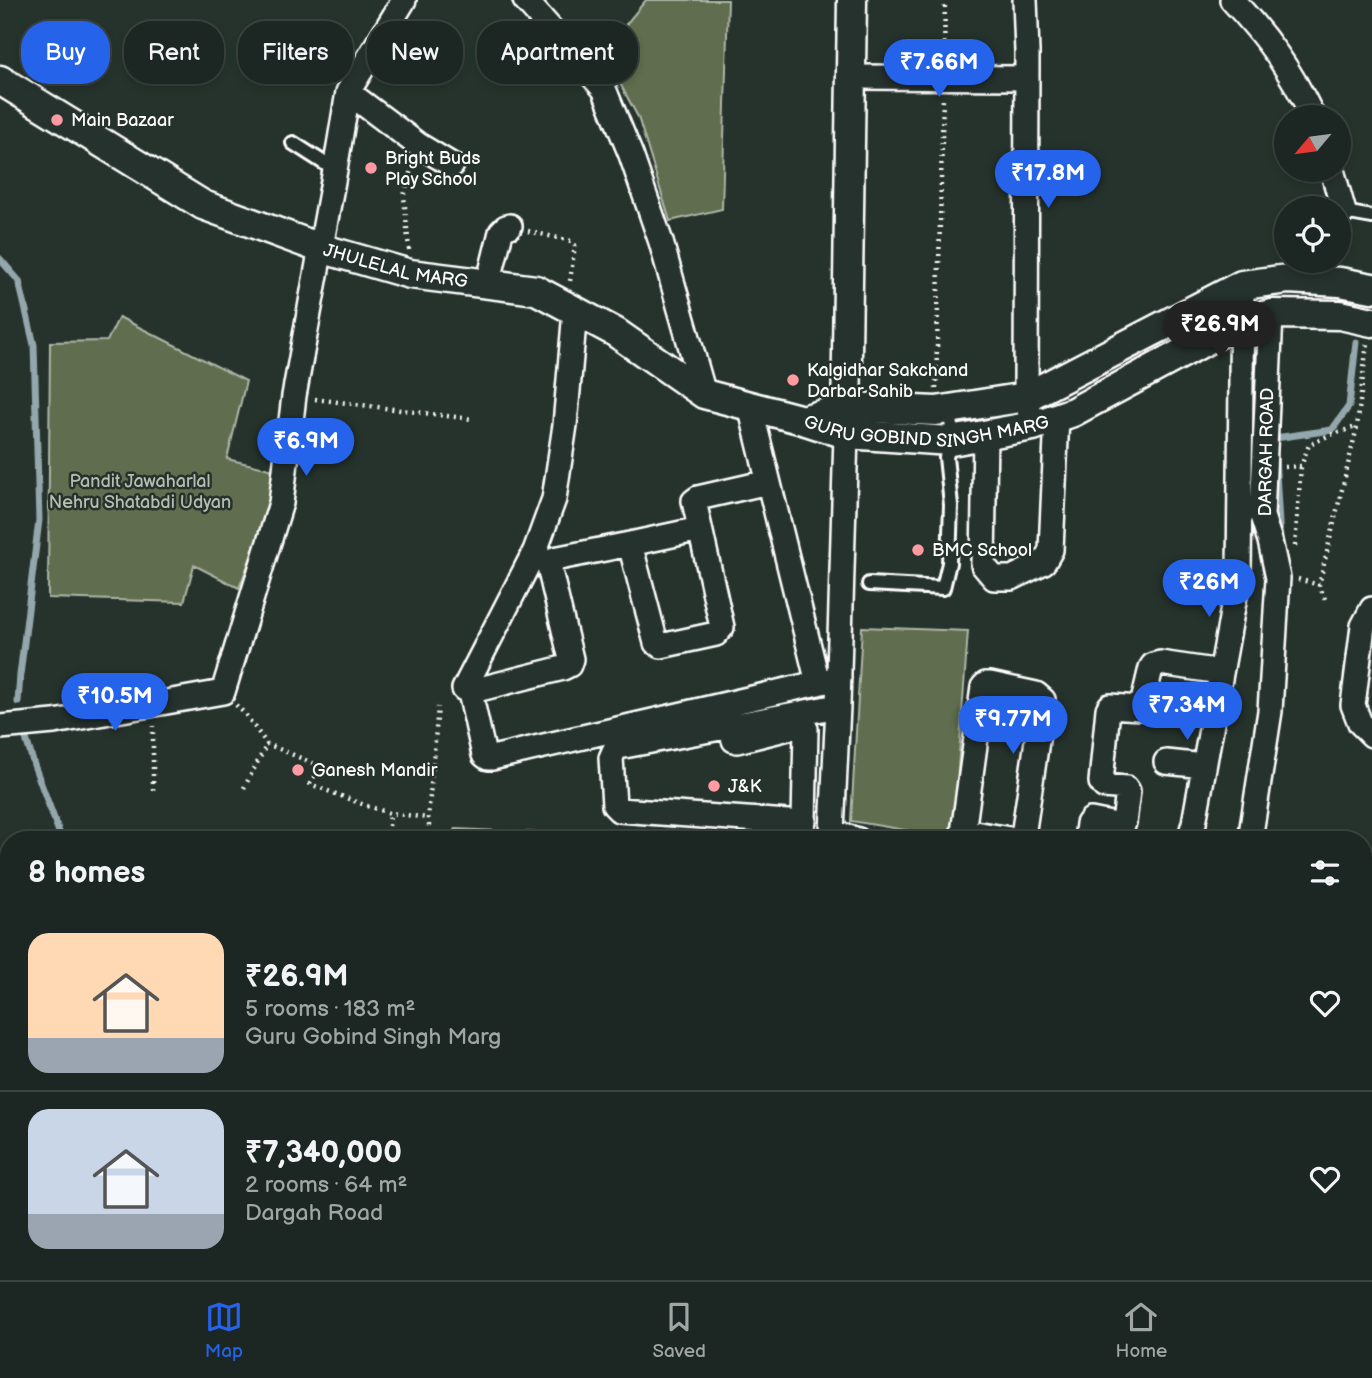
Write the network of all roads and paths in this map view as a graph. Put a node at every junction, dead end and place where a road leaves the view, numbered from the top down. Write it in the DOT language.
graph roads {
  1 [pos="404,0"];
  2 [pos="525,0"];
  3 [pos="852,0"];
  4 [pos="945,0"];
  5 [pos="1025,0"];
  6 [pos="1232,0"];
  7 [pos="851,77"];
  8 [pos="943,77"];
  9 [pos="1027,78"];
  10 [pos="0,80"];
  11 [pos="348,92"];
  12 [pos="1306,105"];
  13 [pos="293,143"];
  14 [pos="417,144"];
  15 [pos="452,165"];
  16 [pos="335,170"];
  17 [pos="1351,215"];
  18 [pos="1372,217"];
  19 [pos="510,226"];
  20 [pos="320,248"];
  21 [pos="1301,273"];
  22 [pos="1316,273"];
  23 [pos="410,274"];
  24 [pos="1340,282"];
  25 [pos="488,284"];
  26 [pos="1242,285"];
  27 [pos="1372,288"];
  28 [pos="570,308"];
  29 [pos="1271,314"];
  30 [pos="1340,315"];
  31 [pos="1242,321"];
  32 [pos="1371,321"];
  33 [pos="704,394"];
  34 [pos="294,396"];
  35 [pos="1026,397"];
  36 [pos="750,406"];
  37 [pos="944,410"];
  38 [pos="471,419"];
  39 [pos="803,420"];
  40 [pos="846,421"];
  41 [pos="1045,421"];
  42 [pos="1357,426"];
  43 [pos="985,435"];
  44 [pos="951,441"];
  45 [pos="1301,466"];
  46 [pos="1264,467"];
  47 [pos="768,481"];
  48 [pos="700,528"];
  49 [pos="630,544"];
  50 [pos="1295,554"];
  51 [pos="1293,577"];
  52 [pos="869,584"];
  53 [pos="1319,585"];
  54 [pos="1325,599"];
  55 [pos="1372,609"];
  56 [pos="1221,671"];
  57 [pos="829,680"];
  58 [pos="464,689"];
  59 [pos="223,692"];
  60 [pos="153,705"];
  61 [pos="838,706"];
  62 [pos="438,707"];
  63 [pos="730,726"];
  64 [pos="0,727"];
  65 [pos="1372,735"];
  66 [pos="267,744"];
  67 [pos="700,746"];
  68 [pos="1166,762"];
  69 [pos="611,763"];
  70 [pos="1204,766"];
  71 [pos="244,788"];
  72 [pos="153,790"];
  73 [pos="390,813"];
  74 [pos="428,818"];
  75 [pos="389,831"];
  76 [pos="429,831"];
  77 [pos="831,831"];
  78 [pos="964,831"];
  79 [pos="1024,831"];
  80 [pos="1087,831"];
  81 [pos="1192,831"];
  82 [pos="1251,831"];
  1 -- 11 [label="street"];
  2 -- 33 [label="street"];
  3 -- 7 [label="street"];
  4 -- 8 [label="path"];
  5 -- 9 [label="street"];
  6 -- 12 [label="street"];
  7 -- 8 [label="street"];
  7 -- 40 [label="street"];
  8 -- 9 [label="street"];
  8 -- 37 [label="path"];
  9 -- 35 [label="street"];
  10 -- 20 [label="street, JHULELAL MARG"];
  11 -- 14 [label="street"];
  11 -- 16 [label="street"];
  13 -- 16 [label="lane"];
  14 -- 15 [label="street"];
  14 -- 23 [label="path"];
  16 -- 20 [label="street"];
  17 -- 18 [label="lane"];
  19 -- 25 [label="street"];
  19 -- 28 [label="path"];
  20 -- 23 [label="street, JHULELAL MARG"];
  20 -- 34 [label="street"];
  21 -- 26 [label="street, GURU GOBIND SINGH MARG"];
  22 -- 24 [label="street, GURU GOBIND SINGH MARG"];
  23 -- 25 [label="street, JHULELAL MARG"];
  24 -- 27 [label="street, GURU GOBIND SINGH MARG"];
  24 -- 30 [label="street"];
  25 -- 28 [label="street, JHULELAL MARG"];
  26 -- 31 [label="street"];
  26 -- 35 [label="street, GURU GOBIND SINGH MARG"];
  28 -- 33 [label="street, JHULELAL MARG"];
  28 -- 58 [label="street"];
  29 -- 30 [label="street, GURU GOBIND SINGH MARG"];
  29 -- 31 [label="street, GURU GOBIND SINGH MARG"];
  29 -- 46 [label="street, DARGAH ROAD"];
  30 -- 32 [label="street, GURU GOBIND SINGH MARG"];
  31 -- 41 [label="street, GURU GOBIND SINGH MARG"];
  31 -- 56 [label="street"];
  32 -- 42 [label="path"];
  33 -- 36 [label="street, JHULELAL MARG"];
  34 -- 38 [label="path"];
  34 -- 59 [label="street"];
  35 -- 37 [label="street, GURU GOBIND SINGH MARG"];
  35 -- 41 [label="street"];
  36 -- 39 [label="street, JHULELAL MARG"];
  36 -- 47 [label="street"];
  37 -- 40 [label="street, GURU GOBIND SINGH MARG"];
  37 -- 44 [label="lane"];
  39 -- 40 [label="street, GURU GOBIND SINGH MARG"];
  40 -- 44 [label="street, GURU GOBIND SINGH MARG"];
  40 -- 57 [label="street"];
  41 -- 43 [label="street, GURU GOBIND SINGH MARG"];
  41 -- 43 [label="street"];
  42 -- 45 [label="path"];
  42 -- 53 [label="path"];
  43 -- 44 [label="street, GURU GOBIND SINGH MARG"];
  44 -- 52 [label="lane"];
  45 -- 46 [label="path"];
  45 -- 50 [label="path"];
  46 -- 82 [label="street, DARGAH ROAD"];
  47 -- 48 [label="street"];
  47 -- 57 [label="street"];
  48 -- 49 [label="street"];
  48 -- 49 [label="street"];
  49 -- 57 [label="street"];
  51 -- 53 [label="path"];
  53 -- 54 [label="path"];
  55 -- 65 [label="street"];
  56 -- 70 [label="street"];
  56 -- 80 [label="street"];
  57 -- 61 [label="street"];
  59 -- 60 [label="street"];
  59 -- 66 [label="path"];
  60 -- 64 [label="street"];
  60 -- 72 [label="path"];
  61 -- 63 [label="street"];
  61 -- 77 [label="street"];
  62 -- 74 [label="path"];
  63 -- 69 [label="street"];
  63 -- 69 [label="street"];
  66 -- 71 [label="path"];
  66 -- 73 [label="path"];
  67 -- 69 [label="street"];
  68 -- 70 [label="street"];
  70 -- 81 [label="street"];
  73 -- 74 [label="path"];
  73 -- 75 [label="path"];
  74 -- 76 [label="path"];
  78 -- 79 [label="street"];
}
